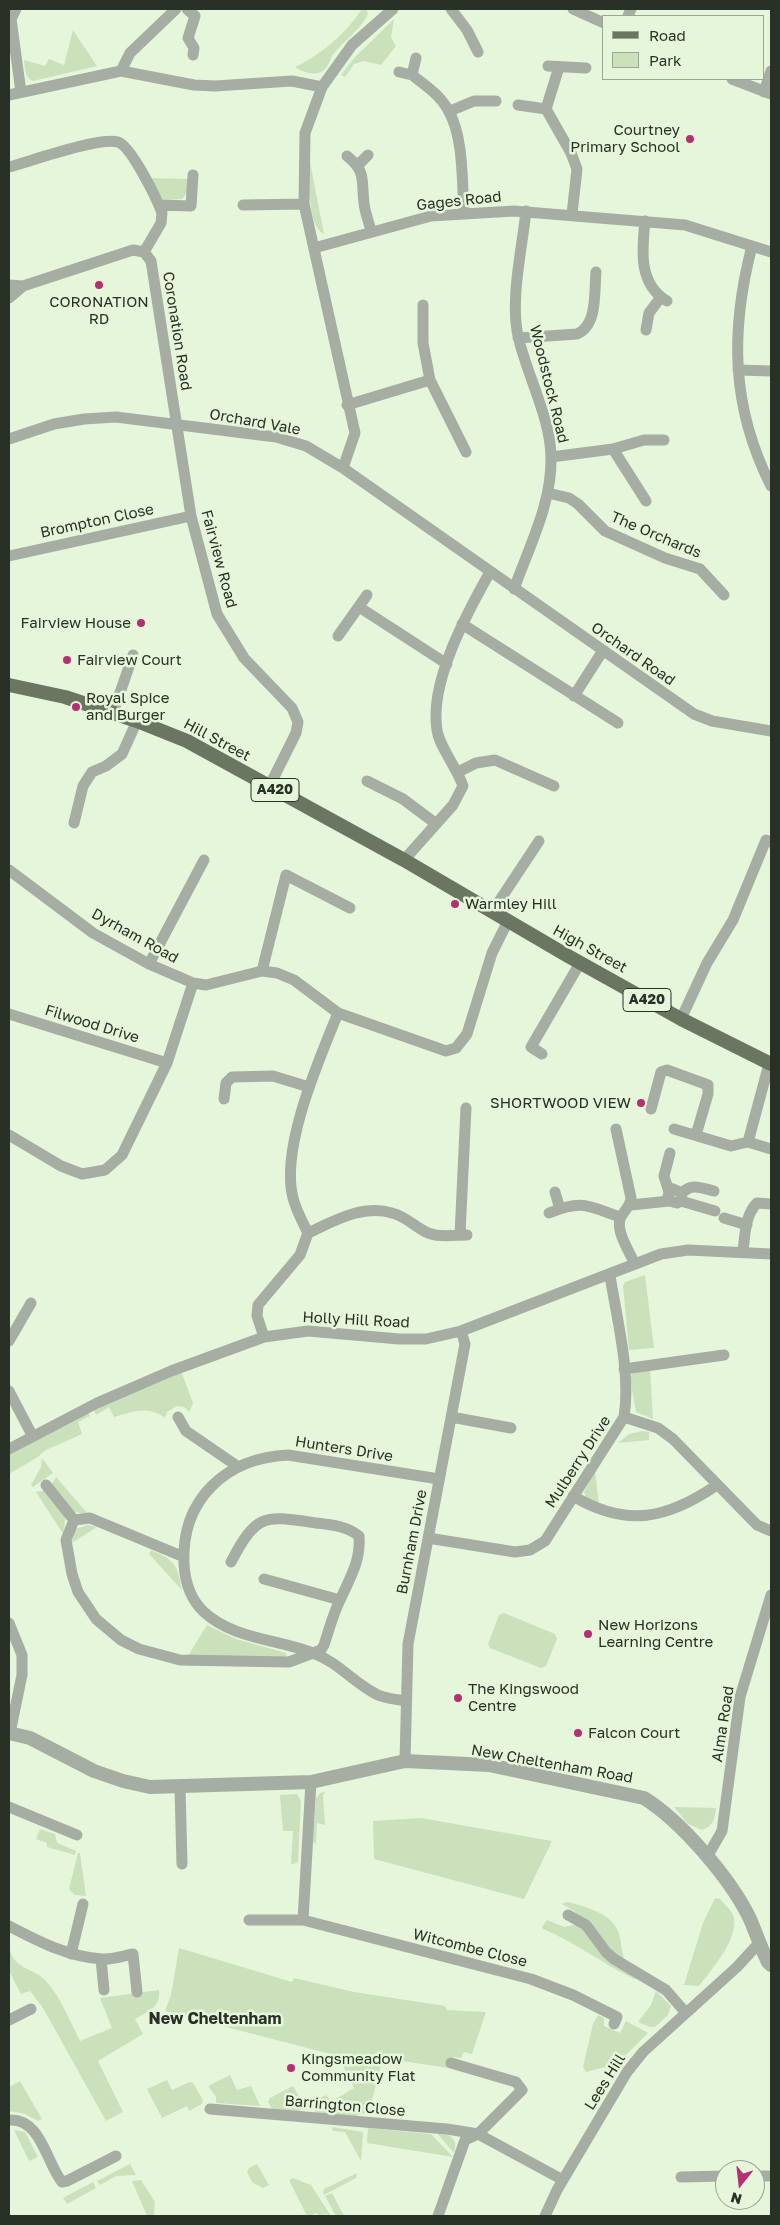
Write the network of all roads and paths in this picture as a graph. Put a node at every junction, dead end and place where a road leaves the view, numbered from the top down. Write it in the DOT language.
graph roads {
  1 [pos="16,9"];
  2 [pos="176,9"];
  3 [pos="187,9"];
  4 [pos="393,9"];
  5 [pos="451,9"];
  6 [pos="573,9"];
  7 [pos="381,12"];
  8 [pos="602,22"];
  9 [pos="478,52"];
  10 [pos="192,55"];
  11 [pos="416,58"];
  12 [pos="586,68"];
  13 [pos="121,71"];
  14 [pos="771,71"];
  15 [pos="399,72"];
  16 [pos="412,75"];
  17 [pos="735,80"];
  18 [pos="322,87"];
  19 [pos="21,92"];
  20 [pos="768,93"];
  21 [pos="9,95"];
  22 [pos="496,101"];
  23 [pos="518,105"];
  24 [pos="546,109"];
  25 [pos="450,111"];
  26 [pos="368,155"];
  27 [pos="347,156"];
  28 [pos="358,165"];
  29 [pos="9,167"];
  30 [pos="193,175"];
  31 [pos="304,204"];
  32 [pos="159,205"];
  33 [pos="244,206"];
  34 [pos="526,211"];
  35 [pos="464,214"];
  36 [pos="572,214"];
  37 [pos="645,221"];
  38 [pos="371,231"];
  39 [pos="752,246"];
  40 [pos="314,248"];
  41 [pos="144,252"];
  42 [pos="771,252"];
  43 [pos="596,272"];
  44 [pos="9,285"];
  45 [pos="23,286"];
  46 [pos="9,298"];
  47 [pos="423,304"];
  48 [pos="646,330"];
  49 [pos="518,338"];
  50 [pos="738,370"];
  51 [pos="771,371"];
  52 [pos="430,380"];
  53 [pos="348,405"];
  54 [pos="177,425"];
  55 [pos="9,439"];
  56 [pos="664,440"];
  57 [pos="613,449"];
  58 [pos="466,452"];
  59 [pos="551,458"];
  60 [pos="343,468"];
  61 [pos="771,486"];
  62 [pos="548,493"];
  63 [pos="646,501"];
  64 [pos="191,516"];
  65 [pos="9,556"];
  66 [pos="490,572"];
  67 [pos="514,589"];
  68 [pos="367,595"];
  69 [pos="724,595"];
  70 [pos="359,606"];
  71 [pos="462,624"];
  72 [pos="338,636"];
  73 [pos="602,652"];
  74 [pos="133,655"];
  75 [pos="446,664"];
  76 [pos="9,685"];
  77 [pos="574,696"];
  78 [pos="113,713"];
  79 [pos="137,721"];
  80 [pos="618,724"];
  81 [pos="771,731"];
  82 [pos="458,772"];
  83 [pos="368,780"];
  84 [pos="554,786"];
  85 [pos="269,788"];
  86 [pos="74,823"];
  87 [pos="435,824"];
  88 [pos="539,840"];
  89 [pos="771,842"];
  90 [pos="204,860"];
  91 [pos="404,860"];
  92 [pos="9,870"];
  93 [pos="350,908"];
  94 [pos="492,912"];
  95 [pos="508,921"];
  96 [pos="526,932"];
  97 [pos="580,963"];
  98 [pos="150,964"];
  99 [pos="262,971"];
  100 [pos="193,983"];
  101 [pos="338,1013"];
  102 [pos="9,1014"];
  103 [pos="681,1019"];
  104 [pos="542,1054"];
  105 [pos="167,1063"];
  106 [pos="770,1064"];
  107 [pos="309,1087"];
  108 [pos="224,1100"];
  109 [pos="466,1108"];
  110 [pos="651,1109"];
  111 [pos="616,1129"];
  112 [pos="674,1129"];
  113 [pos="9,1135"];
  114 [pos="696,1135"];
  115 [pos="748,1142"];
  116 [pos="771,1149"];
  117 [pos="670,1153"];
  118 [pos="555,1192"];
  119 [pos="714,1192"];
  120 [pos="675,1196"];
  121 [pos="771,1202"];
  122 [pos="630,1205"];
  123 [pos="620,1218"];
  124 [pos="747,1225"];
  125 [pos="308,1233"];
  126 [pos="743,1251"];
  127 [pos="771,1254"];
  128 [pos="635,1264"];
  129 [pos="610,1276"];
  130 [pos="31,1302"];
  131 [pos="461,1331"];
  132 [pos="264,1337"];
  133 [pos="9,1341"];
  134 [pos="724,1355"];
  135 [pos="624,1369"];
  136 [pos="9,1391"];
  137 [pos="178,1417"];
  138 [pos="452,1417"];
  139 [pos="624,1417"];
  140 [pos="512,1428"];
  141 [pos="32,1435"];
  142 [pos="9,1449"];
  143 [pos="237,1466"];
  144 [pos="439,1479"];
  145 [pos="46,1485"];
  146 [pos="717,1485"];
  147 [pos="573,1496"];
  148 [pos="74,1520"];
  149 [pos="771,1531"];
  150 [pos="428,1538"];
  151 [pos="184,1557"];
  152 [pos="231,1562"];
  153 [pos="264,1579"];
  154 [pos="771,1595"];
  155 [pos="340,1600"];
  156 [pos="9,1624"];
  157 [pos="314,1653"];
  158 [pos="406,1701"];
  159 [pos="10,1733"];
  160 [pos="405,1761"];
  161 [pos="311,1782"];
  162 [pos="180,1788"];
  163 [pos="9,1807"];
  164 [pos="77,1835"];
  165 [pos="707,1857"];
  166 [pos="182,1864"];
  167 [pos="83,1904"];
  168 [pos="568,1916"];
  169 [pos="249,1920"];
  170 [pos="303,1920"];
  171 [pos="9,1926"];
  172 [pos="765,1945"];
  173 [pos="71,1954"];
  174 [pos="101,1959"];
  175 [pos="771,1965"];
  176 [pos="104,1990"];
  177 [pos="137,1992"];
  178 [pos="31,2009"];
  179 [pos="686,2013"];
  180 [pos="9,2020"];
  181 [pos="614,2024"];
  182 [pos="451,2064"];
  183 [pos="210,2109"];
  184 [pos="9,2120"];
  185 [pos="478,2134"];
  186 [pos="116,2156"];
  187 [pos="715,2176"];
  188 [pos="681,2177"];
  189 [pos="563,2180"];
  190 [pos="438,2216"];
  191 [pos="545,2216"];
  1 -- 19 [label="street"];
  2 -- 13 [label="street"];
  3 -- 10 [label="street"];
  4 -- 7 [label="street"];
  5 -- 9 [label="street"];
  6 -- 8 [label="street"];
  7 -- 18 [label="street"];
  11 -- 16 [label="street"];
  12 -- 24 [label="street"];
  13 -- 18 [label="street"];
  13 -- 19 [label="street"];
  14 -- 20 [label="street"];
  15 -- 16 [label="street"];
  16 -- 25 [label="street"];
  17 -- 20 [label="street"];
  18 -- 31 [label="street"];
  19 -- 21 [label="street"];
  22 -- 25 [label="street"];
  23 -- 24 [label="street"];
  24 -- 36 [label="street"];
  25 -- 35 [label="street"];
  26 -- 28 [label="street"];
  27 -- 28 [label="street"];
  28 -- 38 [label="street"];
  29 -- 32 [label="street"];
  30 -- 32 [label="street"];
  31 -- 33 [label="street"];
  31 -- 40 [label="street"];
  32 -- 41 [label="street"];
  34 -- 35 [label="street, Gages Road"];
  34 -- 36 [label="street, Gages Road"];
  34 -- 49 [label="street, Woodstock Road"];
  35 -- 38 [label="street, Gages Road"];
  36 -- 37 [label="street, Gages Road"];
  37 -- 39 [label="street, Gages Road"];
  37 -- 48 [label="street"];
  38 -- 40 [label="street, Gages Road"];
  39 -- 42 [label="street, Gages Road"];
  39 -- 50 [label="street"];
  40 -- 53 [label="street"];
  41 -- 45 [label="street"];
  41 -- 54 [label="street, Coronation Road"];
  43 -- 49 [label="street"];
  44 -- 45 [label="street"];
  45 -- 46 [label="street"];
  47 -- 52 [label="street"];
  49 -- 59 [label="street, Woodstock Road"];
  50 -- 51 [label="street"];
  50 -- 61 [label="street"];
  52 -- 53 [label="street"];
  52 -- 58 [label="street"];
  53 -- 60 [label="street"];
  54 -- 55 [label="street, Orchard Vale"];
  54 -- 60 [label="street, Orchard Vale"];
  54 -- 64 [label="street, Fairview Road"];
  56 -- 57 [label="street"];
  57 -- 59 [label="street"];
  57 -- 63 [label="street"];
  59 -- 62 [label="street, Woodstock Road"];
  60 -- 66 [label="street, Orchard Vale"];
  62 -- 67 [label="street, Woodstock Road"];
  62 -- 69 [label="street, The Orchards"];
  64 -- 65 [label="street, Brompton Close"];
  64 -- 85 [label="street, Fairview Road"];
  66 -- 67 [label="street, Orchard Road"];
  66 -- 71 [label="street"];
  67 -- 73 [label="street, Orchard Road"];
  68 -- 70 [label="street"];
  70 -- 72 [label="street"];
  70 -- 75 [label="street"];
  71 -- 75 [label="street"];
  71 -- 77 [label="street"];
  73 -- 77 [label="street"];
  73 -- 81 [label="street, Orchard Road"];
  74 -- 78 [label="street"];
  75 -- 82 [label="street"];
  76 -- 78 [label="main road, Hill Street / A420"];
  77 -- 80 [label="street"];
  78 -- 79 [label="main road, Hill Street / A420"];
  79 -- 85 [label="main road, Hill Street / A420"];
  79 -- 86 [label="street"];
  82 -- 84 [label="street"];
  82 -- 87 [label="street"];
  83 -- 87 [label="street"];
  85 -- 91 [label="main road, Hill Street / A420"];
  87 -- 91 [label="street"];
  88 -- 94 [label="street"];
  89 -- 103 [label="street"];
  90 -- 98 [label="street"];
  91 -- 94 [label="main road, Hill Street / A420"];
  92 -- 98 [label="street, Dyrham Road"];
  93 -- 99 [label="street"];
  94 -- 95 [label="main road, Hill Street / A420"];
  95 -- 96 [label="main road, Hill Street / A420"];
  95 -- 101 [label="street"];
  96 -- 97 [label="main road, High Street / A420"];
  97 -- 103 [label="main road, High Street / A420"];
  97 -- 104 [label="street"];
  98 -- 100 [label="street, Dyrham Road"];
  99 -- 100 [label="street, Dyrham Road"];
  99 -- 101 [label="street"];
  100 -- 105 [label="street"];
  101 -- 107 [label="street"];
  102 -- 105 [label="street, Filwood Drive"];
  103 -- 106 [label="main road, High Street / A420"];
  105 -- 113 [label="street"];
  106 -- 115 [label="street"];
  107 -- 108 [label="street"];
  107 -- 125 [label="street"];
  109 -- 125 [label="street"];
  110 -- 114 [label="street"];
  111 -- 122 [label="street"];
  112 -- 114 [label="street"];
  114 -- 115 [label="street"];
  115 -- 116 [label="street"];
  117 -- 120 [label="street"];
  118 -- 123 [label="street"];
  119 -- 120 [label="street"];
  120 -- 122 [label="street"];
  120 -- 124 [label="street"];
  121 -- 124 [label="street"];
  122 -- 123 [label="street"];
  123 -- 128 [label="street"];
  124 -- 126 [label="street"];
  125 -- 132 [label="street"];
  126 -- 127 [label="street, Holly Hill Road"];
  126 -- 128 [label="street, Holly Hill Road"];
  128 -- 129 [label="street, Holly Hill Road"];
  129 -- 131 [label="street, Holly Hill Road"];
  129 -- 135 [label="street, Mulberry Drive"];
  130 -- 133 [label="street"];
  131 -- 132 [label="street, Holly Hill Road"];
  131 -- 138 [label="street, Burnham Drive"];
  132 -- 141 [label="street, Holly Hill Road"];
  134 -- 135 [label="street"];
  135 -- 139 [label="street, Mulberry Drive"];
  136 -- 141 [label="street"];
  137 -- 143 [label="street"];
  138 -- 140 [label="street"];
  138 -- 144 [label="street, Burnham Drive"];
  139 -- 146 [label="street"];
  139 -- 147 [label="street, Mulberry Drive"];
  141 -- 142 [label="street, Holly Hill Road"];
  143 -- 144 [label="street, Hunters Drive"];
  143 -- 151 [label="street, Hunters Drive"];
  144 -- 150 [label="street, Burnham Drive"];
  145 -- 148 [label="street"];
  146 -- 147 [label="street"];
  146 -- 149 [label="street"];
  147 -- 150 [label="street, Mulberry Drive"];
  148 -- 151 [label="street"];
  148 -- 157 [label="street"];
  150 -- 158 [label="street, Burnham Drive"];
  151 -- 157 [label="street, Hunters Drive"];
  152 -- 155 [label="street"];
  153 -- 155 [label="street"];
  154 -- 165 [label="street, Alma Road"];
  155 -- 157 [label="street"];
  156 -- 159 [label="street"];
  157 -- 158 [label="street, Hunters Drive"];
  158 -- 160 [label="street, Burnham Drive"];
  159 -- 162 [label="street, New Cheltenham Road"];
  160 -- 161 [label="street, New Cheltenham Road"];
  160 -- 165 [label="street, New Cheltenham Road"];
  161 -- 162 [label="street, New Cheltenham Road"];
  161 -- 170 [label="street"];
  162 -- 166 [label="street"];
  163 -- 164 [label="street"];
  165 -- 172 [label="street, New Cheltenham Road"];
  167 -- 173 [label="street"];
  168 -- 179 [label="street"];
  169 -- 170 [label="street, Witcombe Close"];
  170 -- 181 [label="street, Witcombe Close"];
  171 -- 173 [label="street"];
  172 -- 175 [label="street, New Cheltenham Road"];
  172 -- 179 [label="street, Lees Hill"];
  173 -- 174 [label="street"];
  174 -- 176 [label="street"];
  174 -- 177 [label="street"];
  178 -- 180 [label="street"];
  179 -- 189 [label="street, Lees Hill"];
  182 -- 185 [label="street"];
  183 -- 185 [label="street, Barrington Close"];
  184 -- 186 [label="street"];
  185 -- 189 [label="street, Barrington Close"];
  185 -- 190 [label="street"];
  187 -- 188 [label="street"];
  189 -- 191 [label="street, Lees Hill"];
}
